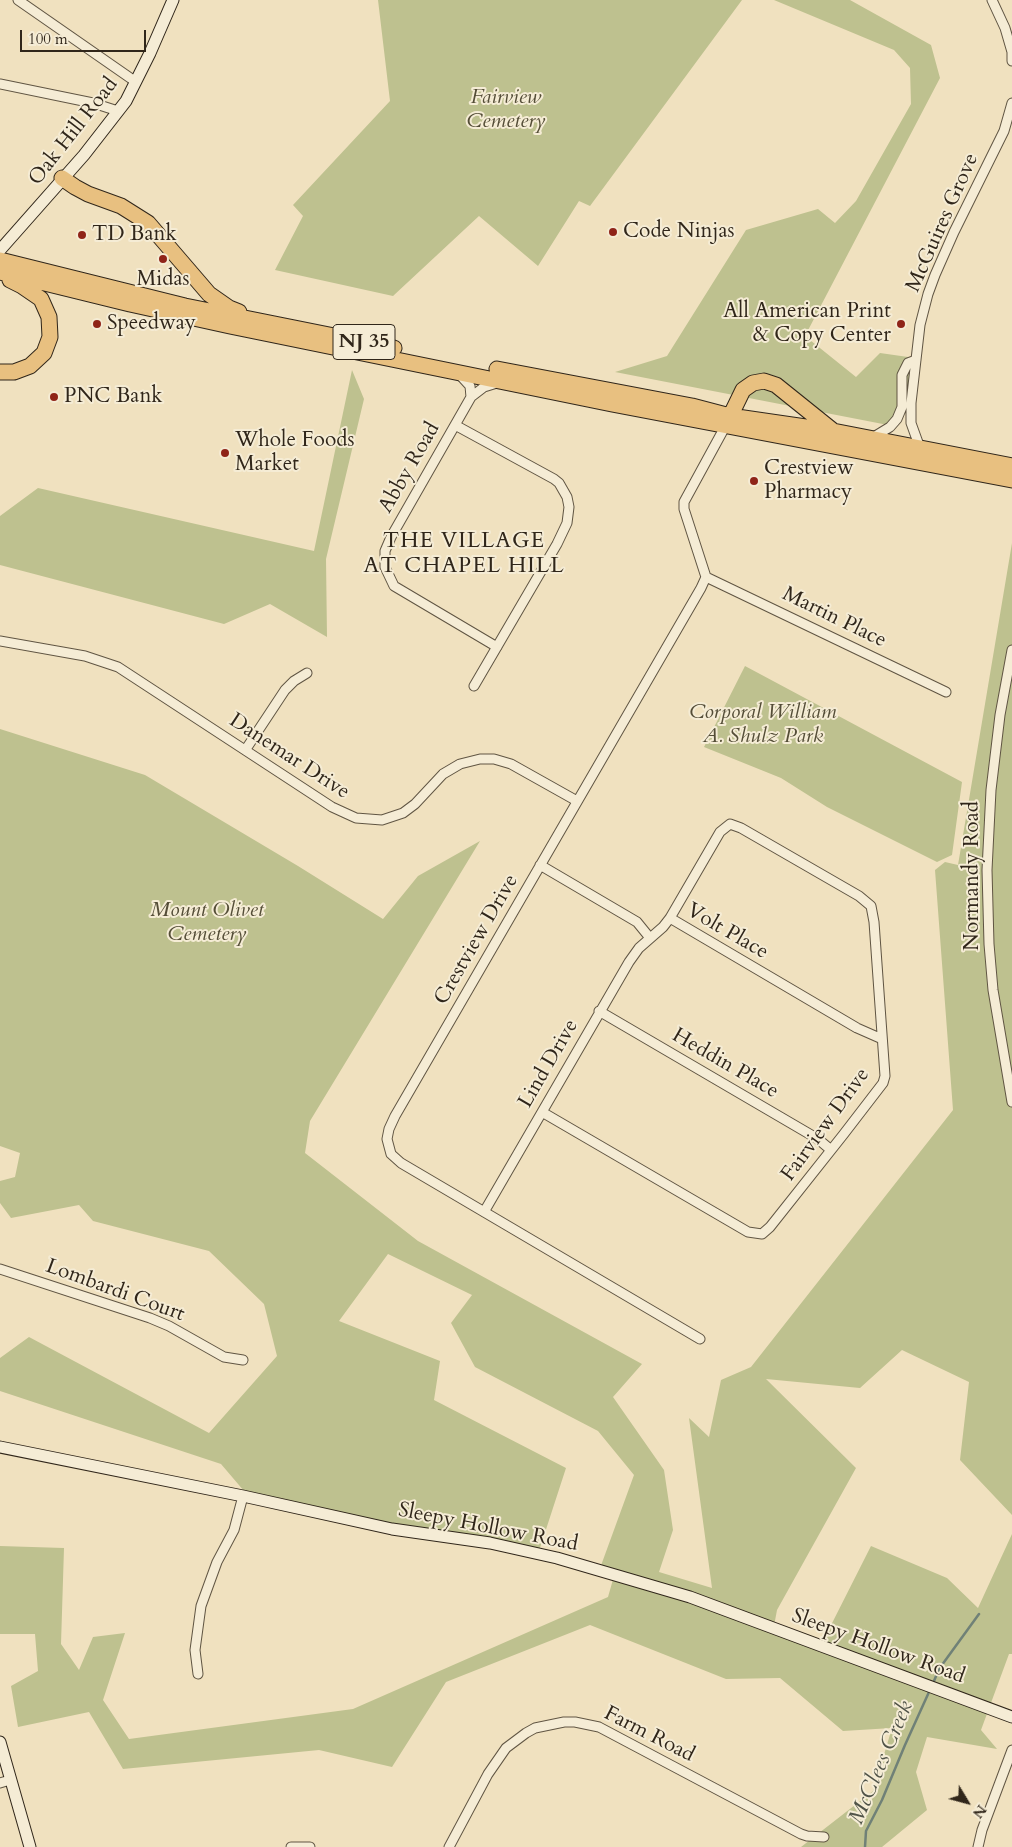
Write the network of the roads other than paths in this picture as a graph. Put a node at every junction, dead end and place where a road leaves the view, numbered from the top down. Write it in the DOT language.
graph roads {
  1 [pos="18,0"];
  2 [pos="173,0"];
  3 [pos="992,0"];
  4 [pos="1012,61"];
  5 [pos="136,82"];
  6 [pos="0,84"];
  7 [pos="1012,103"];
  8 [pos="118,111"];
  9 [pos="62,178"];
  10 [pos="0,250"];
  11 [pos="0,260"];
  12 [pos="0,274"];
  13 [pos="266,322"];
  14 [pos="916,360"];
  15 [pos="454,371"];
  16 [pos="0,372"];
  17 [pos="504,381"];
  18 [pos="471,397"];
  19 [pos="728,420"];
  20 [pos="455,425"];
  21 [pos="833,431"];
  22 [pos="871,438"];
  23 [pos="920,448"];
  24 [pos="1012,466"];
  25 [pos="1012,480"];
  26 [pos="706,576"];
  27 [pos="0,641"];
  28 [pos="497,647"];
  29 [pos="1012,650"];
  30 [pos="307,673"];
  31 [pos="474,686"];
  32 [pos="946,692"];
  33 [pos="246,749"];
  34 [pos="578,801"];
  35 [pos="540,865"];
  36 [pos="670,918"];
  37 [pos="650,938"];
  38 [pos="600,1011"];
  39 [pos="882,1039"];
  40 [pos="1012,1102"];
  41 [pos="542,1112"];
  42 [pos="831,1150"];
  43 [pos="484,1212"];
  44 [pos="0,1269"];
  45 [pos="700,1339"];
  46 [pos="243,1360"];
  47 [pos="0,1447"];
  48 [pos="243,1496"];
  49 [pos="198,1674"];
  50 [pos="1012,1716"];
  51 [pos="0,1742"];
  52 [pos="1012,1750"];
  53 [pos="5,1781"];
  54 [pos="824,1837"];
  55 [pos="30,1847"];
  56 [pos="291,1847"];
  57 [pos="310,1847"];
  58 [pos="449,1847"];
  59 [pos="978,1847"];
  1 -- 5 [label="street"];
  2 -- 5 [label="street, Oak Hill Road"];
  3 -- 4 [label="street"];
  5 -- 8 [label="street, Oak Hill Road"];
  6 -- 8 [label="street"];
  7 -- 14 [label="street, McGuires Grove"];
  8 -- 9 [label="street, Oak Hill Road"];
  9 -- 10 [label="street, Oak Hill Road"];
  9 -- 13 [label="highway"];
  11 -- 13 [label="highway, NJ 35"];
  12 -- 15 [label="highway, NJ 35"];
  12 -- 16 [label="highway"];
  13 -- 19 [label="highway, NJ 35"];
  14 -- 22 [label="street"];
  14 -- 23 [label="street, McGuires Grove"];
  15 -- 17 [label="highway, NJ 35"];
  15 -- 18 [label="street"];
  17 -- 18 [label="street, Abby Road"];
  17 -- 19 [label="highway, NJ 35"];
  18 -- 20 [label="street, Abby Road"];
  19 -- 21 [label="highway, NJ 35"];
  19 -- 21 [label="highway"];
  19 -- 25 [label="highway, NJ 35"];
  19 -- 26 [label="street"];
  20 -- 28 [label="street, Abby Road"];
  20 -- 28 [label="street"];
  21 -- 22 [label="highway, NJ 35"];
  22 -- 23 [label="highway, NJ 35"];
  23 -- 24 [label="highway, NJ 35"];
  26 -- 32 [label="street, Martin Place"];
  26 -- 34 [label="street, Crestview Drive"];
  27 -- 33 [label="street, Danemar Drive"];
  28 -- 31 [label="street"];
  29 -- 40 [label="street, Normandy Road"];
  30 -- 33 [label="street"];
  33 -- 34 [label="street, Danemar Drive"];
  34 -- 35 [label="street, Crestview Drive"];
  35 -- 37 [label="street"];
  35 -- 43 [label="street, Crestview Drive"];
  36 -- 37 [label="street, Volt Place"];
  36 -- 39 [label="street, Volt Place"];
  36 -- 39 [label="street, Fairview Drive"];
  37 -- 38 [label="street, Lind Drive"];
  38 -- 41 [label="street, Lind Drive"];
  38 -- 42 [label="street, Heddin Place"];
  39 -- 42 [label="street, Fairview Drive"];
  41 -- 42 [label="street, Fairview Drive"];
  41 -- 43 [label="street, Lind Drive"];
  43 -- 45 [label="street, Crestview Drive"];
  44 -- 46 [label="street, Lombardi Court"];
  47 -- 48 [label="street, Sleepy Hollow Road"];
  48 -- 49 [label="street"];
  48 -- 50 [label="street, Sleepy Hollow Road"];
  51 -- 53 [label="street"];
  52 -- 59 [label="street"];
  53 -- 55 [label="street"];
  54 -- 58 [label="street, Farm Road"];
  56 -- 57 [label="street"];
}
